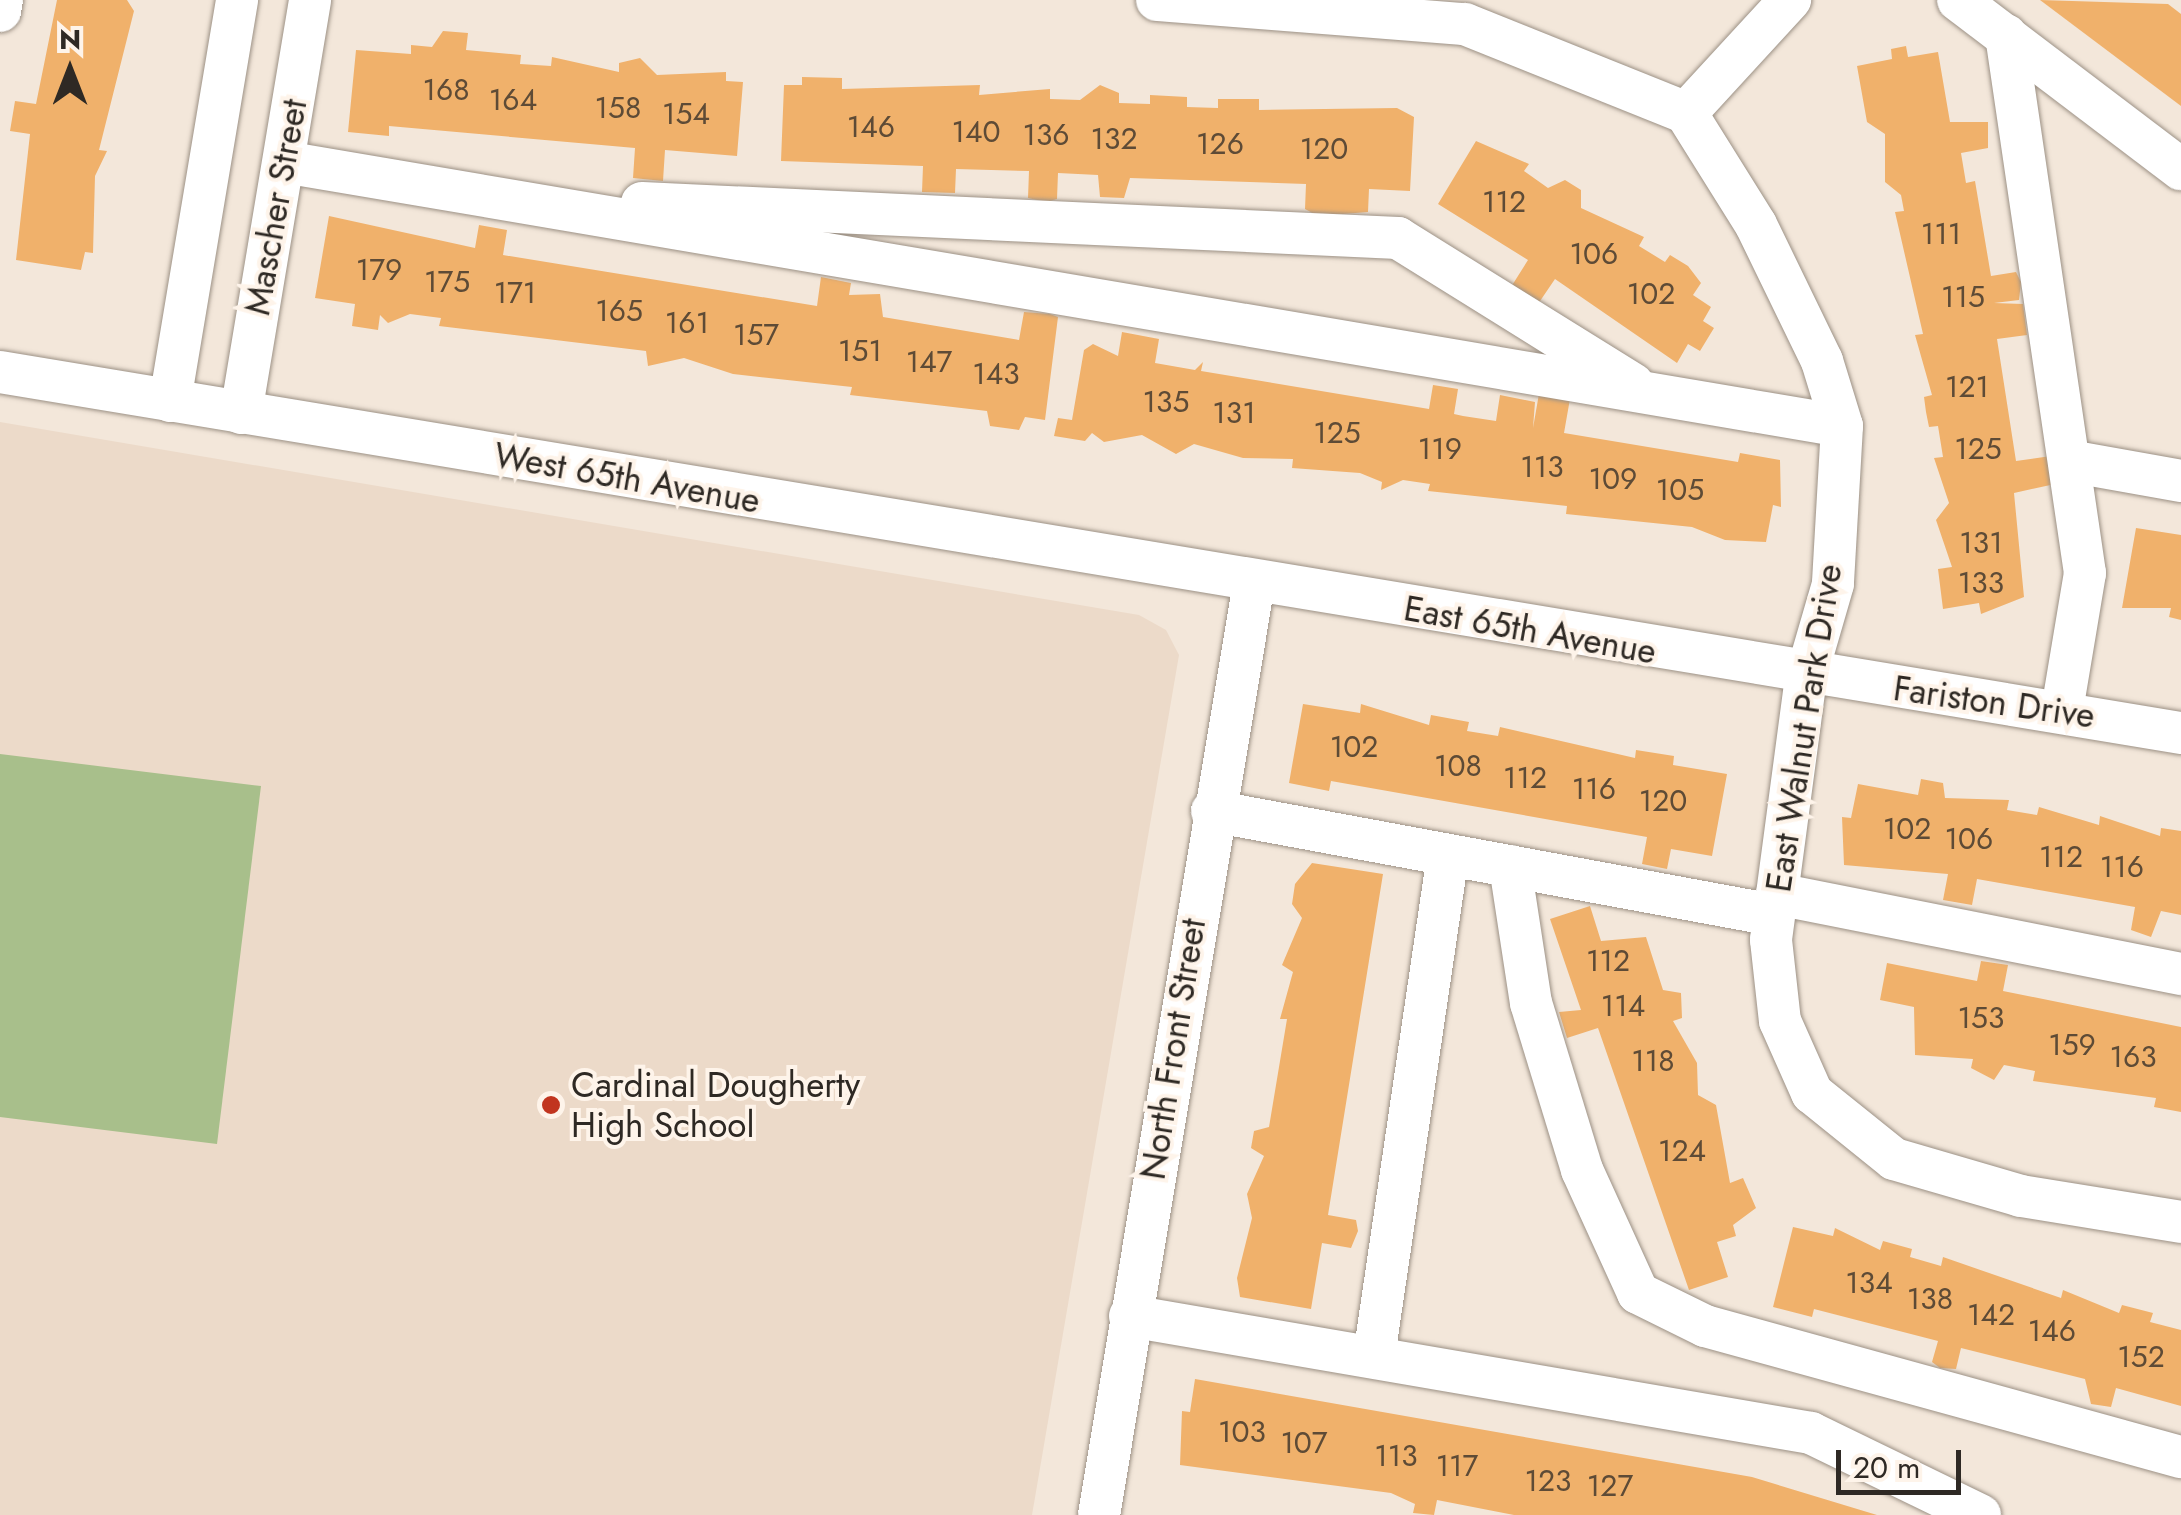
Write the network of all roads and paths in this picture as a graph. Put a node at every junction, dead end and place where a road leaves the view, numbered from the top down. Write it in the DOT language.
graph roads {
  1 [pos="2,0"];
  2 [pos="238,0"];
  3 [pos="310,0"];
  4 [pos="1158,0"];
  5 [pos="1790,0"];
  6 [pos="1958,0"];
  7 [pos="0,11"];
  8 [pos="2006,35"];
  9 [pos="1686,113"];
  10 [pos="284,162"];
  11 [pos="2181,169"];
  12 [pos="470,194"];
  13 [pos="0,372"];
  14 [pos="1651,395"];
  15 [pos="170,401"];
  16 [pos="241,413"];
  17 [pos="1842,426"];
  18 [pos="2069,460"];
  19 [pos="2181,481"];
  20 [pos="1254,583"];
  21 [pos="1806,677"];
  22 [pos="2062,710"];
  23 [pos="2181,733"];
  24 [pos="1212,812"];
  25 [pos="1448,855"];
  26 [pos="1510,866"];
  27 [pos="1775,904"];
  28 [pos="2181,974"];
  29 [pos="2181,1222"];
  30 [pos="1130,1316"];
  31 [pos="1374,1356"];
  32 [pos="2181,1457"];
  33 [pos="1957,1509"];
  34 [pos="1098,1515"];
  1 -- 7 [label="street"];
  2 -- 15 [label="street, Mascher Street"];
  3 -- 10 [label="street, Mascher Street"];
  4 -- 9 [label="street"];
  5 -- 9 [label="street"];
  6 -- 8 [label="street"];
  8 -- 11 [label="street"];
  8 -- 18 [label="street"];
  9 -- 17 [label="street, East Walnut Park Drive"];
  10 -- 12 [label="street"];
  10 -- 16 [label="street, Mascher Street"];
  12 -- 14 [label="street"];
  12 -- 14 [label="street"];
  13 -- 15 [label="street, West 65th Avenue"];
  14 -- 17 [label="street"];
  15 -- 16 [label="street, West 65th Avenue"];
  16 -- 20 [label="street, West 65th Avenue"];
  17 -- 21 [label="street, East Walnut Park Drive"];
  18 -- 19 [label="street"];
  18 -- 22 [label="street"];
  20 -- 21 [label="street, East 65th Avenue"];
  20 -- 24 [label="street, North Front Street"];
  21 -- 22 [label="street, Fariston Drive"];
  21 -- 27 [label="street, East Walnut Park Drive"];
  22 -- 23 [label="street, Fariston Drive"];
  24 -- 25 [label="street"];
  24 -- 30 [label="street, North Front Street"];
  25 -- 26 [label="street"];
  25 -- 31 [label="street"];
  26 -- 27 [label="street"];
  26 -- 32 [label="street"];
  27 -- 28 [label="street"];
  27 -- 29 [label="street, East Walnut Park Drive"];
  30 -- 31 [label="street"];
  30 -- 34 [label="street, North Front Street"];
  31 -- 33 [label="street"];
}
